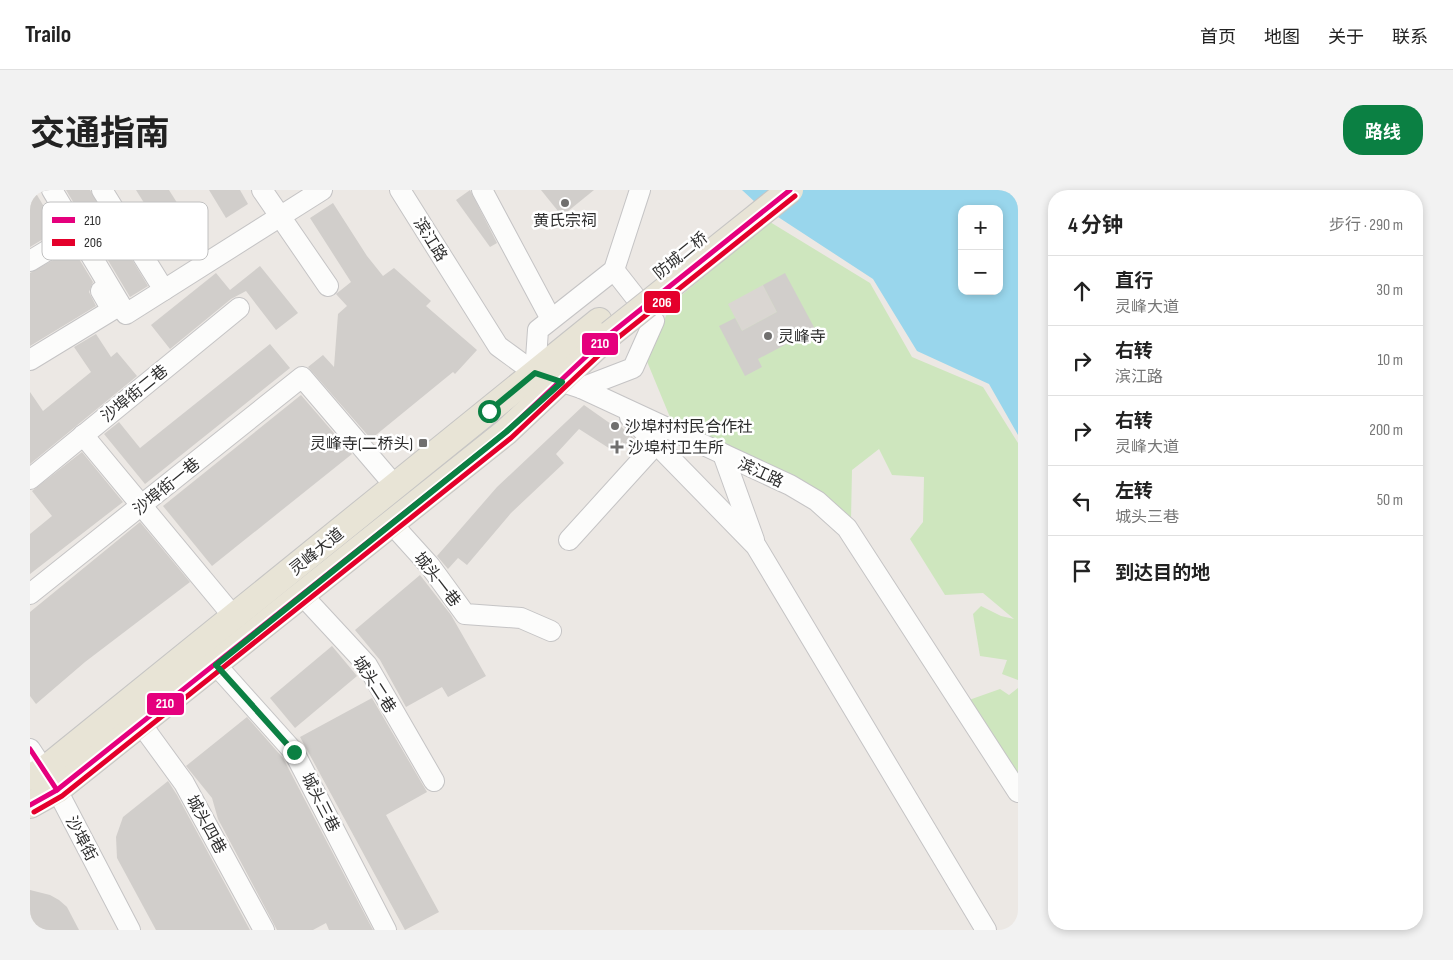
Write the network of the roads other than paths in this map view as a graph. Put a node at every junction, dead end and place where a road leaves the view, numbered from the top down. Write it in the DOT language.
graph roads {
  1 [pos="38,190"];
  2 [pos="52,190"];
  3 [pos="102,190"];
  4 [pos="262,190"];
  5 [pos="322,190"];
  6 [pos="400,190"];
  7 [pos="482,190"];
  8 [pos="640,190"];
  9 [pos="762,190"];
  10 [pos="790,190"];
  11 [pos="46,202"];
  12 [pos="59,202"];
  13 [pos="109,202"];
  14 [pos="279,217"];
  15 [pos="42,254"];
  16 [pos="81,260"];
  17 [pos="94,260"];
  18 [pos="145,260"];
  19 [pos="30,261"];
  20 [pos="614,270"];
  21 [pos="328,286"];
  22 [pos="164,290"];
  23 [pos="239,308"];
  24 [pos="551,319"];
  25 [pos="604,328"];
  26 [pos="30,360"];
  27 [pos="535,373"];
  28 [pos="571,385"];
  29 [pos="621,408"];
  30 [pos="83,435"];
  31 [pos="656,444"];
  32 [pos="723,454"];
  33 [pos="30,479"];
  34 [pos="396,487"];
  35 [pos="141,505"];
  36 [pos="392,524"];
  37 [pos="569,540"];
  38 [pos="756,546"];
  39 [pos="30,594"];
  40 [pos="303,596"];
  41 [pos="234,617"];
  42 [pos="550,631"];
  43 [pos="216,665"];
  44 [pos="141,724"];
  45 [pos="40,772"];
  46 [pos="434,781"];
  47 [pos="1018,792"];
  48 [pos="30,805"];
  49 [pos="130,930"];
  50 [pos="264,930"];
  51 [pos="386,930"];
  52 [pos="986,930"];
  1 -- 11 [label="street"];
  2 -- 12 [label="street"];
  3 -- 13 [label="street"];
  4 -- 14 [label="street"];
  5 -- 14 [label="street"];
  6 -- 27 [label="street, 滨江路"];
  7 -- 24 [label="street"];
  8 -- 20 [label="street"];
  9 -- 25 [label="main road, 防城二桥"];
  10 -- 25 [label="main road, 防城二桥, bridge"];
  14 -- 21 [label="street"];
  14 -- 22 [label="street"];
  15 -- 19 [label="street"];
  16 -- 26 [label="street"];
  17 -- 22 [label="street"];
  18 -- 22 [label="street"];
  20 -- 24 [label="street"];
  20 -- 28 [label="street"];
  23 -- 30 [label="street, 沙埠街二巷"];
  24 -- 27 [label="street"];
  25 -- 27 [label="main road, 灵峰大道"];
  25 -- 28 [label="main road, 灵峰大道"];
  27 -- 28 [label="street, 滨江路"];
  27 -- 34 [label="main road, 灵峰大道"];
  28 -- 29 [label="street, 滨江路"];
  28 -- 36 [label="main road, 灵峰大道"];
  29 -- 31 [label="street"];
  29 -- 32 [label="street, 滨江路"];
  30 -- 33 [label="street, 沙埠街二巷"];
  30 -- 35 [label="street"];
  31 -- 37 [label="street"];
  31 -- 38 [label="street"];
  32 -- 38 [label="street"];
  32 -- 47 [label="street, 滨江路"];
  34 -- 35 [label="street, 沙埠街一巷"];
  34 -- 41 [label="main road, 灵峰大道"];
  35 -- 39 [label="street, 沙埠街一巷"];
  35 -- 41 [label="street"];
  36 -- 40 [label="main road, 灵峰大道"];
  36 -- 42 [label="street, 城头一巷"];
  38 -- 52 [label="street"];
  40 -- 43 [label="main road, 灵峰大道"];
  40 -- 46 [label="street, 城头二巷"];
  41 -- 45 [label="main road, 灵峰大道"];
  43 -- 44 [label="main road, 灵峰大道"];
  43 -- 51 [label="street, 城头三巷"];
  44 -- 45 [label="main road, 灵峰大道"];
  44 -- 50 [label="street, 城头四巷"];
  45 -- 48 [label="main road, 灵峰大道"];
  45 -- 49 [label="street, 沙埠街"];
}
